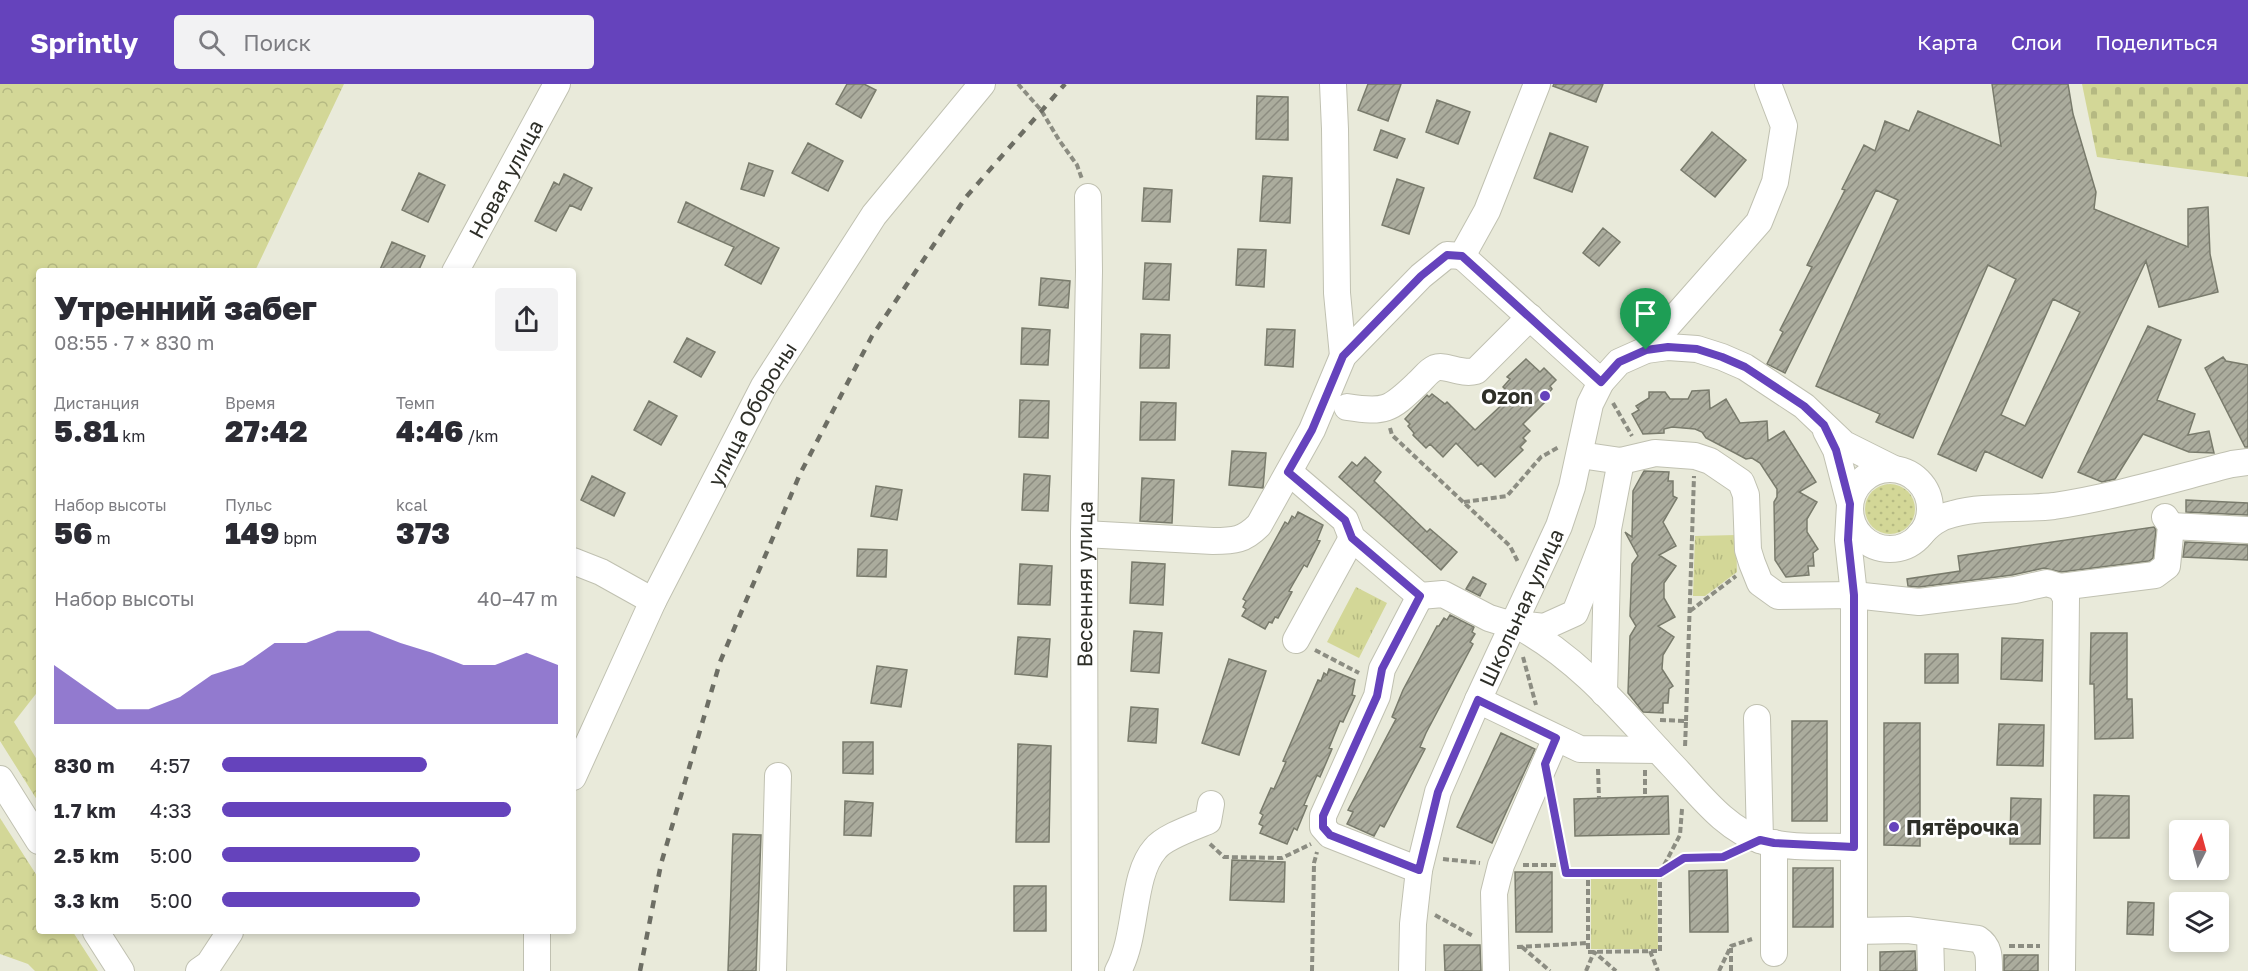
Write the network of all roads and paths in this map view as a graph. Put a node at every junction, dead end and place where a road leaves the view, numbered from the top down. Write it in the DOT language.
graph roads {
  1 [pos="556,84"];
  2 [pos="982,84"];
  3 [pos="1018,84"];
  4 [pos="1333,84"];
  5 [pos="1537,84"];
  6 [pos="1768,84"];
  7 [pos="1088,197"];
  8 [pos="1462,256"];
  9 [pos="457,268"];
  10 [pos="1530,317"];
  11 [pos="1646,350"];
  12 [pos="1343,356"];
  13 [pos="1601,382"];
  14 [pos="1347,407"];
  15 [pos="1385,410"];
  16 [pos="1824,425"];
  17 [pos="1570,450"];
  18 [pos="1695,456"];
  19 [pos="1621,461"];
  20 [pos="2248,462"];
  21 [pos="1894,469"];
  22 [pos="1288,472"];
  23 [pos="1924,489"];
  24 [pos="1464,502"];
  25 [pos="1850,504"];
  26 [pos="1977,509"];
  27 [pos="1608,529"];
  28 [pos="2248,530"];
  29 [pos="1084,534"];
  30 [pos="1352,538"];
  31 [pos="1908,542"];
  32 [pos="576,562"];
  33 [pos="1752,563"];
  34 [pos="1520,565"];
  35 [pos="2060,587"];
  36 [pos="1854,595"];
  37 [pos="1420,596"];
  38 [pos="653,601"];
  39 [pos="1689,612"];
  40 [pos="1575,613"];
  41 [pos="1515,624"];
  42 [pos="1606,635"];
  43 [pos="1296,640"];
  44 [pos="1523,656"];
  45 [pos="1379,683"];
  46 [pos="1604,693"];
  47 [pos="1478,700"];
  48 [pos="1757,718"];
  49 [pos="1686,721"];
  50 [pos="1550,735"];
  51 [pos="1658,750"];
  52 [pos="576,770"];
  53 [pos="778,776"];
  54 [pos="1684,778"];
  55 [pos="0,779"];
  56 [pos="1552,798"];
  57 [pos="1211,804"];
  58 [pos="1190,829"];
  59 [pos="1330,835"];
  60 [pos="36,836"];
  61 [pos="1767,842"];
  62 [pos="1854,847"];
  63 [pos="1419,870"];
  64 [pos="1588,873"];
  65 [pos="1660,873"];
  66 [pos="1854,931"];
  67 [pos="1930,933"];
  68 [pos="97,934"];
  69 [pos="229,934"];
  70 [pos="230,934"];
  71 [pos="537,934"];
  72 [pos="1774,942"];
  73 [pos="1731,946"];
  74 [pos="2040,946"];
  75 [pos="1522,947"];
  76 [pos="1650,951"];
  77 [pos="1594,952"];
  78 [pos="1989,963"];
  79 [pos="121,971"];
  80 [pos="199,971"];
  81 [pos="227,971"];
  82 [pos="537,971"];
  83 [pos="773,971"];
  84 [pos="1085,971"];
  85 [pos="1118,971"];
  86 [pos="1312,971"];
  87 [pos="1412,971"];
  88 [pos="1496,971"];
  89 [pos="1550,971"];
  90 [pos="1586,971"];
  91 [pos="1616,971"];
  92 [pos="1658,971"];
  93 [pos="1719,971"];
  94 [pos="1731,971"];
  95 [pos="1854,971"];
  96 [pos="1931,971"];
  97 [pos="2062,971"];
  1 -- 9 [label="street, Новая улица"];
  2 -- 38 [label="street, улица Обороны"];
  3 -- 7 [label="path"];
  4 -- 12 [label="street"];
  5 -- 8 [label="street"];
  6 -- 11 [label="street"];
  7 -- 29 [label="street, Весенняя улица"];
  8 -- 10 [label="street"];
  8 -- 12 [label="street"];
  10 -- 13 [label="street"];
  10 -- 15 [label="street"];
  11 -- 13 [label="street"];
  11 -- 16 [label="street"];
  12 -- 22 [label="street"];
  13 -- 17 [label="street, Школьная улица"];
  14 -- 15 [label="street"];
  15 -- 24 [label="path"];
  16 -- 21 [label="street"];
  16 -- 25 [label="street"];
  17 -- 19 [label="street"];
  17 -- 24 [label="path"];
  17 -- 41 [label="street, Школьная улица"];
  18 -- 19 [label="street"];
  18 -- 33 [label="street"];
  18 -- 39 [label="path"];
  19 -- 27 [label="street"];
  20 -- 26 [label="street"];
  21 -- 23 [label="street"];
  21 -- 25 [label="street"];
  22 -- 29 [label="street"];
  22 -- 30 [label="street"];
  23 -- 26 [label="street"];
  23 -- 31 [label="street"];
  24 -- 34 [label="path"];
  25 -- 31 [label="street"];
  25 -- 36 [label="street"];
  26 -- 31 [label="street"];
  27 -- 40 [label="street"];
  27 -- 42 [label="street"];
  28 -- 35 [label="street"];
  29 -- 84 [label="street, Весенняя улица"];
  30 -- 37 [label="street"];
  30 -- 43 [label="street"];
  31 -- 36 [label="street"];
  32 -- 38 [label="street"];
  33 -- 36 [label="street"];
  33 -- 39 [label="path"];
  35 -- 36 [label="street"];
  35 -- 97 [label="street"];
  36 -- 62 [label="street"];
  37 -- 41 [label="street"];
  37 -- 45 [label="street"];
  38 -- 52 [label="street, улица Обороны"];
  39 -- 49 [label="path"];
  40 -- 41 [label="street"];
  40 -- 42 [label="street"];
  41 -- 46 [label="street"];
  41 -- 47 [label="street, Школьная улица"];
  42 -- 46 [label="street"];
  43 -- 45 [label="path"];
  44 -- 50 [label="path"];
  45 -- 59 [label="street"];
  46 -- 51 [label="street"];
  47 -- 50 [label="street"];
  47 -- 63 [label="street, Школьная улица"];
  48 -- 61 [label="street"];
  50 -- 51 [label="street"];
  50 -- 88 [label="street"];
  51 -- 54 [label="street"];
  53 -- 83 [label="street"];
  54 -- 61 [label="street"];
  54 -- 65 [label="path"];
  55 -- 60 [label="street"];
  56 -- 64 [label="path"];
  57 -- 58 [label="street"];
  58 -- 59 [label="path"];
  58 -- 85 [label="street"];
  59 -- 63 [label="street"];
  59 -- 86 [label="path"];
  61 -- 62 [label="street"];
  61 -- 65 [label="path"];
  61 -- 72 [label="street"];
  62 -- 66 [label="street"];
  63 -- 87 [label="street, Школьная улица"];
  64 -- 65 [label="path"];
  64 -- 77 [label="path"];
  65 -- 76 [label="path"];
  66 -- 67 [label="street"];
  66 -- 95 [label="street"];
  67 -- 78 [label="street"];
  67 -- 96 [label="street"];
  68 -- 79 [label="street"];
  69 -- 80 [label="street"];
  70 -- 81 [label="street"];
  71 -- 82 [label="street"];
  72 -- 73 [label="path"];
  73 -- 93 [label="path"];
  73 -- 94 [label="path"];
  74 -- 78 [label="path"];
  75 -- 89 [label="path"];
  76 -- 77 [label="path"];
  76 -- 92 [label="path"];
  77 -- 90 [label="path"];
  77 -- 91 [label="path"];
}
